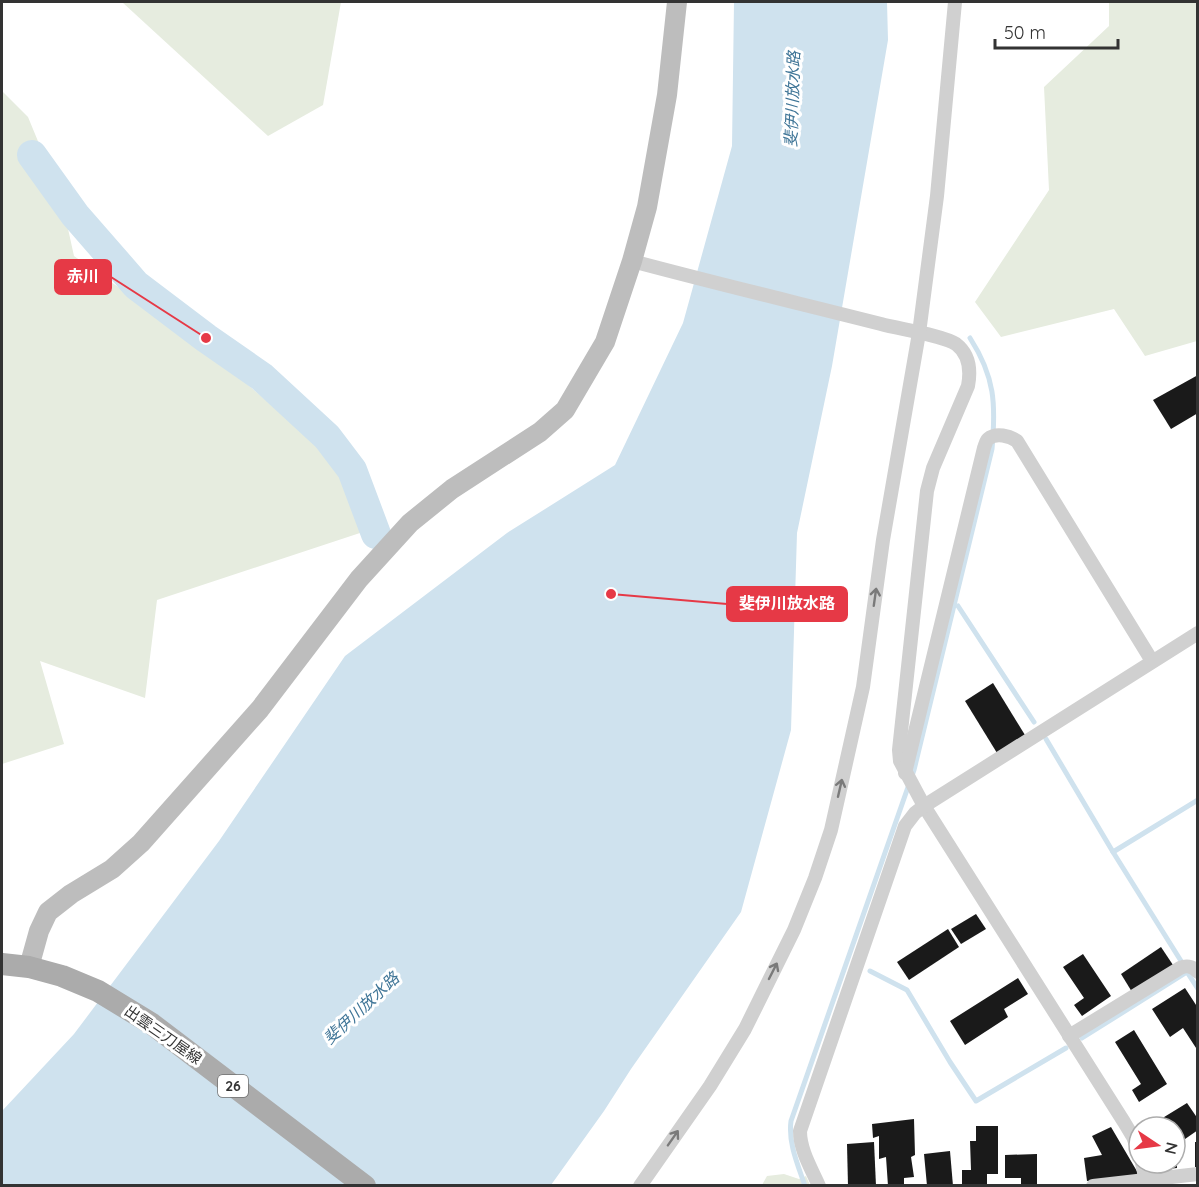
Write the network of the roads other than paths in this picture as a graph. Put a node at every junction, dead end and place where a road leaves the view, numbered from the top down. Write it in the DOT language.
graph roads {
  1 [pos="677,2"];
  2 [pos="955,2"];
  3 [pos="632,261"];
  4 [pos="918,333"];
  5 [pos="1197,633"];
  6 [pos="1152,661"];
  7 [pos="908,778"];
  8 [pos="924,806"];
  9 [pos="2,964"];
  10 [pos="29,968"];
  11 [pos="1197,972"];
  12 [pos="1069,1036"];
  13 [pos="1127,1126"];
  14 [pos="1197,1174"];
  15 [pos="1147,1183"];
  16 [pos="366,1185"];
  17 [pos="640,1185"];
  18 [pos="819,1185"];
  19 [pos="1093,1185"];
  1 -- 3 [label="street"];
  2 -- 4 [label="street"];
  3 -- 4 [label="street"];
  3 -- 10 [label="street"];
  4 -- 7 [label="street"];
  17 -- 4 [label="street, one-way"];
  5 -- 6 [label="street"];
  6 -- 7 [label="street"];
  6 -- 8 [label="street"];
  7 -- 8 [label="street"];
  8 -- 12 [label="street"];
  8 -- 18 [label="street"];
  9 -- 10 [label="main road, 出雲三刀屋線 / 26"];
  10 -- 16 [label="main road, 出雲三刀屋線 / 26"];
  11 -- 12 [label="street"];
  12 -- 13 [label="street"];
  14 -- 15 [label="street"];
  15 -- 19 [label="street"];
}
